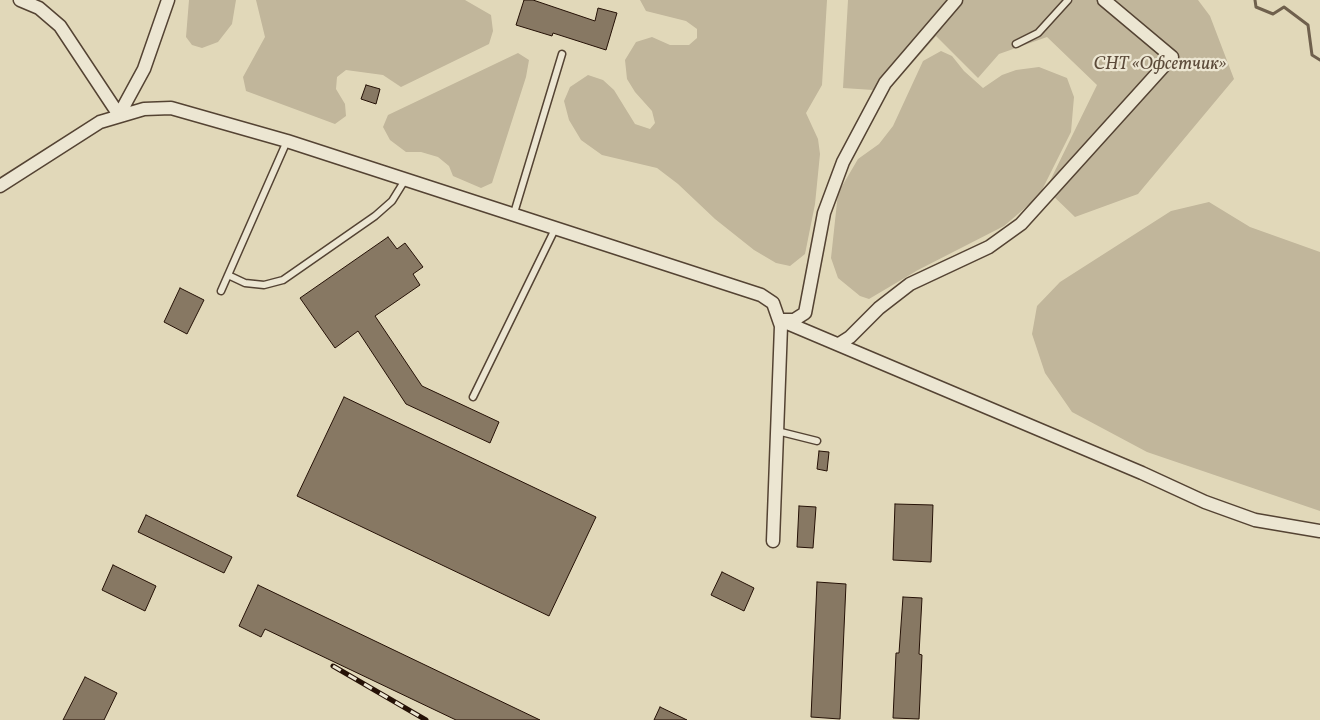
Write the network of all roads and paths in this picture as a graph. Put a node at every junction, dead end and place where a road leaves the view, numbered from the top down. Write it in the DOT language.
graph roads {
  1 [pos="20,0"];
  2 [pos="168,0"];
  3 [pos="956,0"];
  4 [pos="1068,0"];
  5 [pos="1104,0"];
  6 [pos="1016,44"];
  7 [pos="562,54"];
  8 [pos="118,115"];
  9 [pos="287,141"];
  10 [pos="405,180"];
  11 [pos="0,186"];
  12 [pos="514,213"];
  13 [pos="556,227"];
  14 [pos="228,275"];
  15 [pos="221,290"];
  16 [pos="780,320"];
  17 [pos="839,344"];
  18 [pos="473,397"];
  19 [pos="777,431"];
  20 [pos="817,441"];
  21 [pos="1320,531"];
  22 [pos="773,541"];
  1 -- 8 [label="street"];
  2 -- 8 [label="street"];
  3 -- 16 [label="street"];
  4 -- 6 [label="lane"];
  5 -- 17 [label="street"];
  7 -- 12 [label="lane"];
  8 -- 9 [label="street"];
  8 -- 11 [label="street"];
  9 -- 10 [label="street"];
  9 -- 14 [label="lane"];
  10 -- 12 [label="street"];
  10 -- 14 [label="lane"];
  12 -- 13 [label="street"];
  13 -- 16 [label="street"];
  13 -- 18 [label="lane"];
  14 -- 15 [label="lane"];
  16 -- 17 [label="street"];
  16 -- 19 [label="street"];
  17 -- 21 [label="street"];
  19 -- 20 [label="lane"];
  19 -- 22 [label="street"];
}
